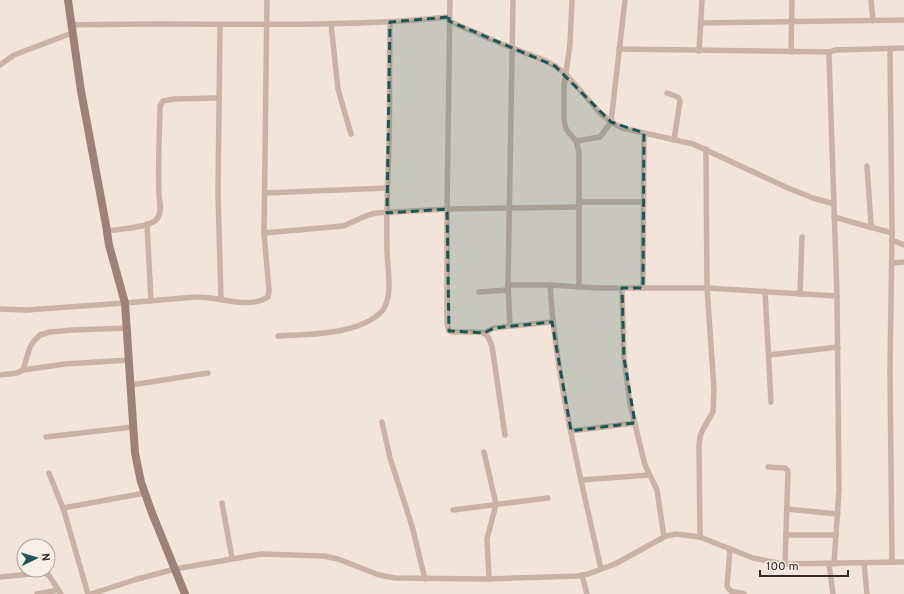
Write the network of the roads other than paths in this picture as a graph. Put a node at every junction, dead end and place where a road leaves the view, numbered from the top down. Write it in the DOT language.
graph roads {
  1 [pos="68,0"];
  2 [pos="267,0"];
  3 [pos="450,0"];
  4 [pos="512,0"];
  5 [pos="572,0"];
  6 [pos="625,0"];
  7 [pos="702,0"];
  8 [pos="792,0"];
  9 [pos="871,0"];
  10 [pos="449,19"];
  11 [pos="904,20"];
  12 [pos="873,21"];
  13 [pos="390,22"];
  14 [pos="793,22"];
  15 [pos="701,23"];
  16 [pos="220,24"];
  17 [pos="331,24"];
  18 [pos="267,25"];
  19 [pos="71,29"];
  20 [pos="511,48"];
  21 [pos="904,48"];
  22 [pos="890,49"];
  23 [pos="619,50"];
  24 [pos="699,51"];
  25 [pos="791,52"];
  26 [pos="830,52"];
  27 [pos="0,65"];
  28 [pos="565,73"];
  29 [pos="667,93"];
  30 [pos="219,98"];
  31 [pos="611,122"];
  32 [pos="644,133"];
  33 [pos="351,134"];
  34 [pos="674,140"];
  35 [pos="576,141"];
  36 [pos="706,149"];
  37 [pos="867,166"];
  38 [pos="387,188"];
  39 [pos="265,194"];
  40 [pos="644,202"];
  41 [pos="834,204"];
  42 [pos="579,205"];
  43 [pos="447,208"];
  44 [pos="509,208"];
  45 [pos="387,213"];
  46 [pos="834,217"];
  47 [pos="147,224"];
  48 [pos="874,228"];
  49 [pos="107,231"];
  50 [pos="892,233"];
  51 [pos="264,234"];
  52 [pos="802,237"];
  53 [pos="892,240"];
  54 [pos="904,245"];
  55 [pos="904,262"];
  56 [pos="892,263"];
  57 [pos="550,285"];
  58 [pos="508,287"];
  59 [pos="579,287"];
  60 [pos="622,288"];
  61 [pos="643,288"];
  62 [pos="707,288"];
  63 [pos="479,292"];
  64 [pos="765,292"];
  65 [pos="800,294"];
  66 [pos="837,296"];
  67 [pos="221,299"];
  68 [pos="151,301"];
  69 [pos="125,303"];
  70 [pos="0,309"];
  71 [pos="552,322"];
  72 [pos="510,326"];
  73 [pos="128,328"];
  74 [pos="484,333"];
  75 [pos="278,336"];
  76 [pos="838,347"];
  77 [pos="769,355"];
  78 [pos="129,360"];
  79 [pos="23,370"];
  80 [pos="208,373"];
  81 [pos="0,375"];
  82 [pos="131,386"];
  83 [pos="771,402"];
  84 [pos="382,422"];
  85 [pos="635,423"];
  86 [pos="133,427"];
  87 [pos="571,431"];
  88 [pos="505,435"];
  89 [pos="46,437"];
  90 [pos="484,452"];
  91 [pos="768,467"];
  92 [pos="49,473"];
  93 [pos="649,475"];
  94 [pos="581,480"];
  95 [pos="145,493"];
  96 [pos="548,498"];
  97 [pos="222,503"];
  98 [pos="496,504"];
  99 [pos="63,508"];
  100 [pos="787,509"];
  101 [pos="453,510"];
  102 [pos="838,514"];
  103 [pos="786,534"];
  104 [pos="836,536"];
  105 [pos="664,537"];
  106 [pos="700,537"];
  107 [pos="730,550"];
  108 [pos="232,558"];
  109 [pos="892,562"];
  110 [pos="904,562"];
  111 [pos="864,563"];
  112 [pos="785,564"];
  113 [pos="832,564"];
  114 [pos="176,569"];
  115 [pos="600,569"];
  116 [pos="582,576"];
  117 [pos="0,577"];
  118 [pos="425,579"];
  119 [pos="489,579"];
  120 [pos="60,592"];
  121 [pos="38,594"];
  122 [pos="89,594"];
  123 [pos="185,594"];
  124 [pos="587,594"];
  125 [pos="744,594"];
  126 [pos="833,594"];
  127 [pos="867,594"];
  1 -- 19 [label="street"];
  2 -- 18 [label="street"];
  3 -- 10 [label="street"];
  4 -- 20 [label="street"];
  5 -- 28 [label="street"];
  6 -- 23 [label="street"];
  7 -- 15 [label="street"];
  8 -- 14 [label="street"];
  9 -- 12 [label="street"];
  10 -- 13 [label="street"];
  10 -- 20 [label="street"];
  10 -- 43 [label="street"];
  11 -- 12 [label="street"];
  12 -- 14 [label="street"];
  13 -- 17 [label="street"];
  13 -- 38 [label="street"];
  14 -- 15 [label="street"];
  14 -- 25 [label="street"];
  15 -- 24 [label="street"];
  16 -- 18 [label="street"];
  16 -- 19 [label="street"];
  16 -- 30 [label="street"];
  17 -- 18 [label="street"];
  17 -- 33 [label="street"];
  18 -- 39 [label="street"];
  19 -- 27 [label="street"];
  19 -- 49 [label="street"];
  20 -- 28 [label="street"];
  20 -- 44 [label="street"];
  21 -- 22 [label="street"];
  22 -- 26 [label="street"];
  22 -- 50 [label="street"];
  23 -- 24 [label="street"];
  23 -- 31 [label="street"];
  24 -- 25 [label="street"];
  25 -- 26 [label="street"];
  26 -- 41 [label="street"];
  28 -- 31 [label="street"];
  28 -- 35 [label="street"];
  29 -- 34 [label="street"];
  30 -- 47 [label="street"];
  30 -- 67 [label="street"];
  31 -- 32 [label="street"];
  31 -- 35 [label="street"];
  32 -- 34 [label="street"];
  32 -- 40 [label="street"];
  34 -- 36 [label="street"];
  35 -- 42 [label="street"];
  36 -- 41 [label="street"];
  36 -- 62 [label="street"];
  37 -- 48 [label="street"];
  38 -- 39 [label="street"];
  38 -- 45 [label="street"];
  39 -- 51 [label="street"];
  40 -- 42 [label="street"];
  40 -- 61 [label="street"];
  41 -- 46 [label="street"];
  42 -- 44 [label="street"];
  42 -- 59 [label="street"];
  43 -- 44 [label="street"];
  43 -- 45 [label="street"];
  43 -- 74 [label="street"];
  44 -- 58 [label="street"];
  45 -- 51 [label="street"];
  45 -- 75 [label="street"];
  46 -- 48 [label="street"];
  46 -- 66 [label="street"];
  47 -- 49 [label="street"];
  47 -- 68 [label="street"];
  48 -- 50 [label="street"];
  49 -- 69 [label="street"];
  50 -- 53 [label="street"];
  51 -- 67 [label="street"];
  52 -- 65 [label="street"];
  53 -- 54 [label="street"];
  53 -- 56 [label="street"];
  55 -- 56 [label="street"];
  56 -- 109 [label="street"];
  57 -- 58 [label="street"];
  57 -- 59 [label="street"];
  57 -- 71 [label="street"];
  58 -- 63 [label="street"];
  58 -- 72 [label="street"];
  59 -- 60 [label="street"];
  60 -- 61 [label="street"];
  60 -- 85 [label="street"];
  61 -- 62 [label="street"];
  62 -- 64 [label="street"];
  62 -- 106 [label="street"];
  64 -- 65 [label="street"];
  64 -- 77 [label="street"];
  65 -- 66 [label="street"];
  66 -- 76 [label="street"];
  67 -- 68 [label="street"];
  68 -- 69 [label="street"];
  69 -- 70 [label="street"];
  69 -- 73 [label="street"];
  71 -- 72 [label="street"];
  71 -- 87 [label="street"];
  72 -- 74 [label="street"];
  73 -- 78 [label="street"];
  73 -- 79 [label="street"];
  74 -- 88 [label="street"];
  76 -- 77 [label="street"];
  76 -- 102 [label="street"];
  77 -- 83 [label="street"];
  78 -- 79 [label="street"];
  78 -- 82 [label="street"];
  79 -- 81 [label="street"];
  80 -- 82 [label="street"];
  82 -- 86 [label="street"];
  84 -- 118 [label="street"];
  85 -- 87 [label="street"];
  85 -- 93 [label="street"];
  86 -- 89 [label="street"];
  86 -- 95 [label="street"];
  87 -- 94 [label="street"];
  90 -- 98 [label="street"];
  91 -- 100 [label="street"];
  92 -- 99 [label="street"];
  93 -- 94 [label="street"];
  93 -- 105 [label="street"];
  94 -- 115 [label="street"];
  95 -- 99 [label="street"];
  95 -- 114 [label="street"];
  96 -- 98 [label="street"];
  97 -- 108 [label="street"];
  98 -- 101 [label="street"];
  98 -- 119 [label="street"];
  99 -- 122 [label="street"];
  100 -- 102 [label="street"];
  100 -- 103 [label="street"];
  102 -- 104 [label="street"];
  103 -- 104 [label="street"];
  103 -- 112 [label="street"];
  104 -- 113 [label="street"];
  105 -- 106 [label="street"];
  105 -- 115 [label="street"];
  106 -- 107 [label="street"];
  107 -- 112 [label="street"];
  107 -- 125 [label="street"];
  108 -- 114 [label="street"];
  108 -- 118 [label="street"];
  109 -- 110 [label="street"];
  109 -- 111 [label="street"];
  111 -- 113 [label="street"];
  111 -- 127 [label="street"];
  112 -- 113 [label="street"];
  113 -- 126 [label="street"];
  114 -- 122 [label="street"];
  114 -- 123 [label="street"];
  115 -- 116 [label="street"];
  116 -- 119 [label="street"];
  116 -- 124 [label="street"];
  117 -- 120 [label="street"];
  118 -- 119 [label="street"];
  120 -- 121 [label="street"];
}
